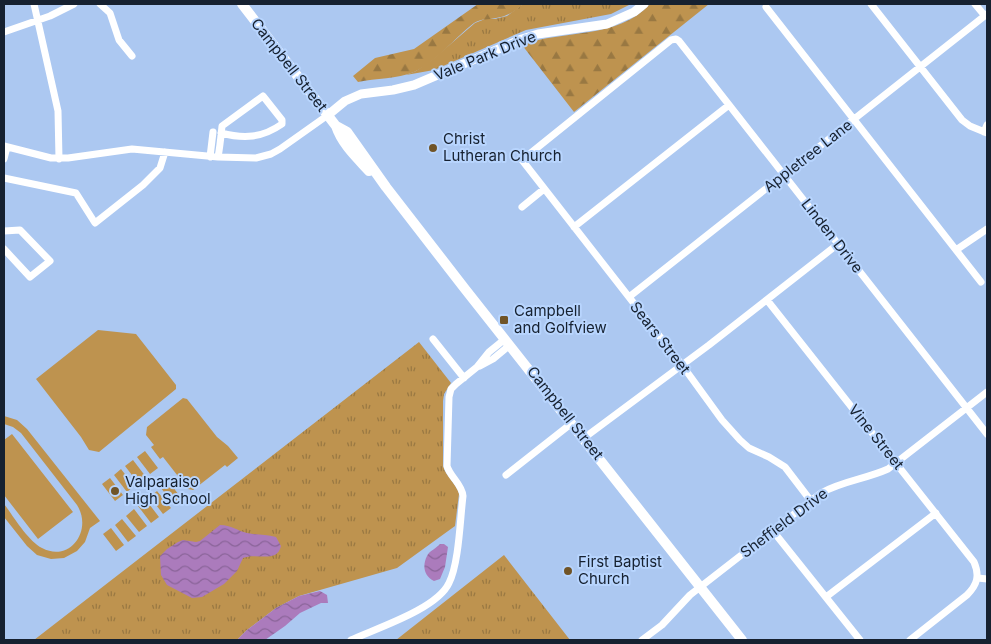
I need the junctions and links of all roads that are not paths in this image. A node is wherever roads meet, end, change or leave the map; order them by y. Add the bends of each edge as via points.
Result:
1 (34, 4) edge
2 (74, 4) edge
3 (100, 4) edge
4 (242, 4) edge
5 (644, 4) edge
6 (871, 4) edge
7 (975, 4) edge
8 (766, 7) dead end
9 (986, 15) edge
10 (38, 21) junction
11 (4, 32) edge
12 (132, 56) dead end
13 (921, 68) junction
14 (729, 105) junction
15 (328, 115) junction
16 (854, 121) junction
17 (987, 125) edge
18 (217, 132) junction
19 (986, 133) edge
20 (6, 147) edge
21 (165, 152) junction
22 (210, 157) junction
23 (218, 158) junction
24 (4, 159) edge
25 (59, 159) junction
26 (522, 160) joint
27 (784, 175) junction
28 (4, 178) edge
29 (544, 189) junction
30 (522, 207) dead end
31 (574, 227) junction
32 (987, 229) edge
33 (4, 230) edge
34 (838, 244) junction
35 (4, 249) edge
36 (956, 250) junction
37 (981, 282) dead end
38 (628, 297) junction
39 (767, 300) junction
40 (433, 339) dead end
41 (508, 342) junction
42 (682, 365) junction
43 (464, 378) junction
44 (987, 392) edge
45 (967, 408) junction
46 (572, 423) junction
47 (987, 434) edge
48 (584, 438) junction
49 (897, 462) junction
50 (506, 475) dead end
51 (812, 501) junction
52 (936, 512) junction
53 (773, 530) junction
54 (978, 578) junction
55 (987, 579) edge
56 (701, 587) junction
57 (826, 597) junction
58 (351, 640) edge
59 (642, 640) edge
60 (742, 640) edge
61 (860, 640) edge
62 (910, 640) edge

1 - 10 street
2 - 10 street
3 - 12 street via 110,13 119,40
4 - 15 main road, Campbell Street
5 - 15 street, Vale Park Drive via 607,24 538,34 414,85 361,94 345,101
6 - 13 street
7 - 9 street
8 - 16 street
9 - 13 street, Appletree Lane
10 - 11 street
10 - 25 street via 58,111
13 - 16 street, Appletree Lane
13 - 19 street via 966,123
14 - 26 street, Linden Drive via 680,41 671,40
14 - 27 street, Linden Drive
14 - 31 street
15 - 23 street via 271,154 250,159
15 - 41 main road, Campbell Street via 355,157 386,187
16 - 27 street, Appletree Lane
16 - 36 street
17 - 19 street
18 - 18 street via 263,96 282,120 282,124 259,136 242,137
18 - 22 street
18 - 23 street
20 - 24 street
20 - 25 street
21 - 22 street
21 - 25 street via 124,149
21 - 28 street via 160,168 94,223 76,193
22 - 23 street
26 - 29 street, Sears Street
27 - 34 street, Linden Drive
27 - 38 street, Appletree Lane
29 - 30 street
29 - 31 street, Sears Street
31 - 38 street, Sears Street
32 - 36 street
33 - 35 street via 20,230 50,261 30,276
34 - 39 street
34 - 45 street, Linden Drive
36 - 37 street
38 - 42 street, Sears Street
39 - 42 street
39 - 49 street, Vine Street
40 - 43 street
41 - 43 street via 489,352
41 - 46 main road, Campbell Street
42 - 48 street
42 - 51 street, Sears Street via 740,440 785,468
43 - 58 street via 451,389 449,396 447,466 463,496 455,564 449,583 438,599 426,607
44 - 45 street, Sheffield Drive
45 - 47 street, Linden Drive
45 - 49 street, Sheffield Drive
46 - 48 main road, Campbell Street
46 - 50 street
48 - 56 main road, Campbell Street
49 - 51 street, Sheffield Drive via 878,473 832,487
49 - 52 street, Vine Street
51 - 53 street, Sheffield Drive
52 - 54 street, Vine Street via 974,562
52 - 57 street
53 - 56 street, Sheffield Drive
53 - 57 street
54 - 55 street
54 - 62 street via 967,596
56 - 59 street, Sheffield Drive
56 - 60 main road, Campbell Street
57 - 61 street

